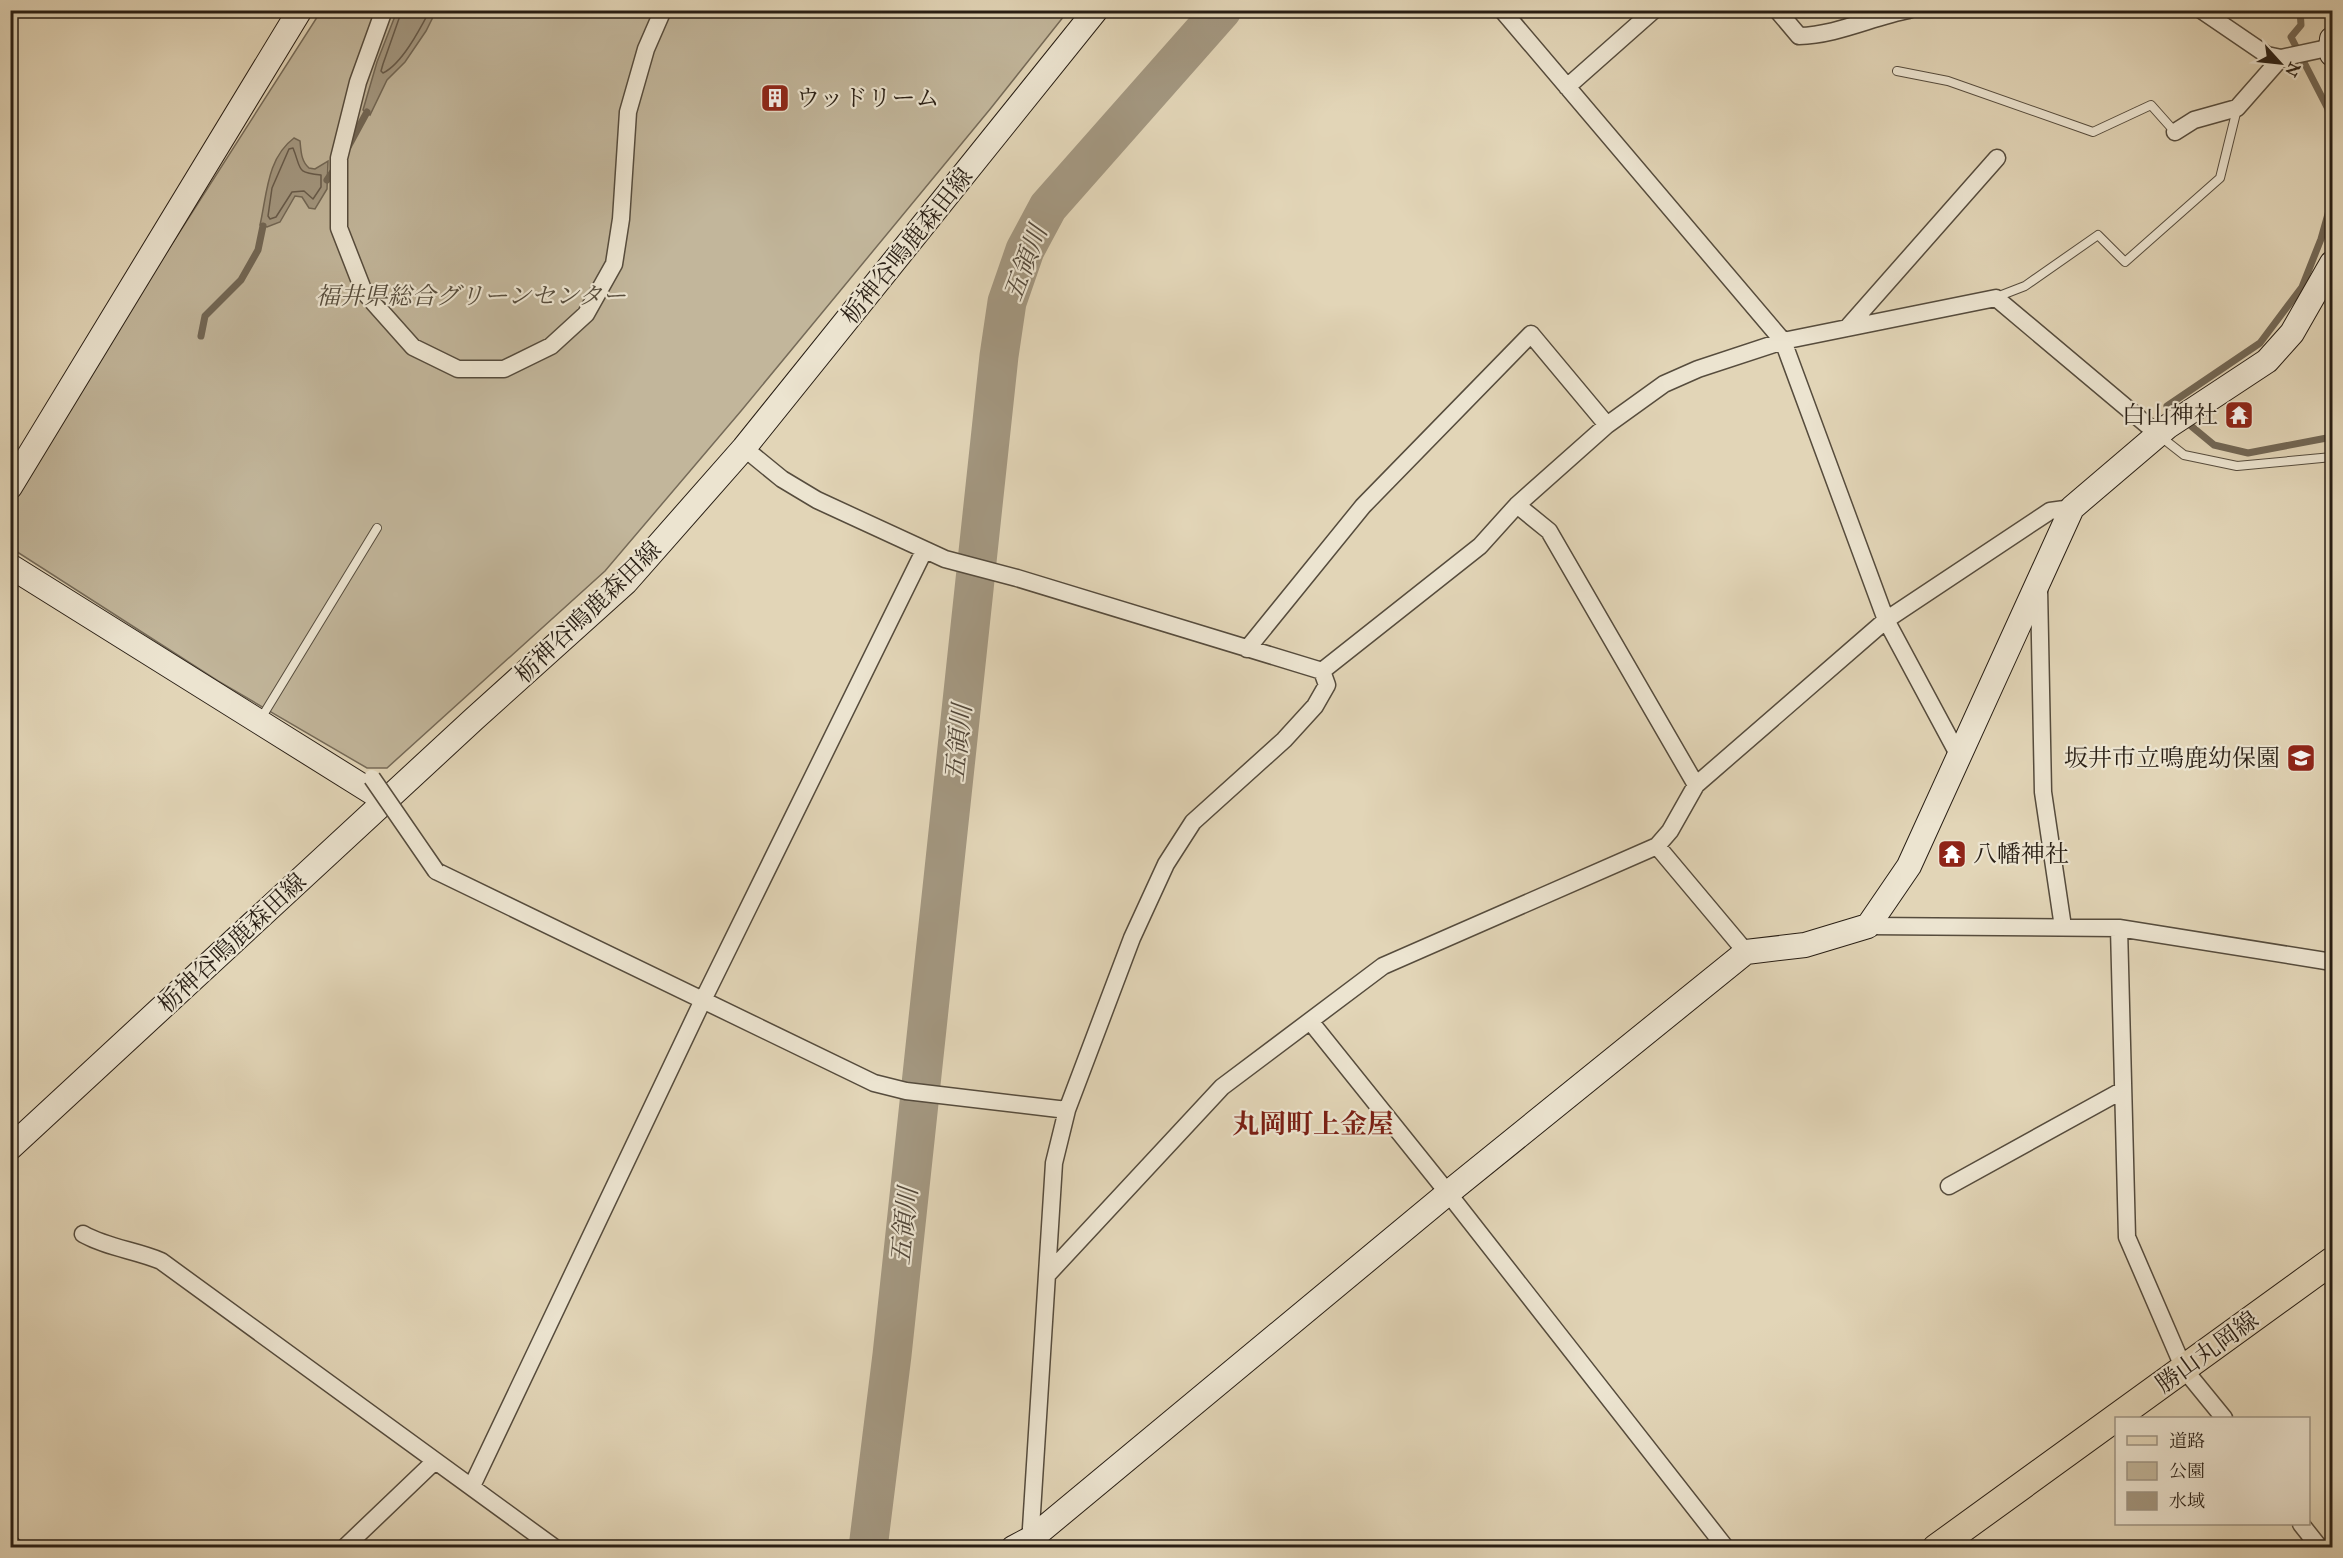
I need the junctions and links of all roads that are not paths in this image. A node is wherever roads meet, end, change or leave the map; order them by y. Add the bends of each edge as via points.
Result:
1 (300, 10) edge
2 (384, 10) edge
3 (663, 10) edge
4 (1096, 10) edge
5 (1502, 10) edge
6 (1654, 10) edge
7 (1777, 10) edge
8 (1909, 10) edge
9 (2201, 10) edge
10 (2332, 47) edge
11 (2281, 58) junction
12 (1897, 71) dead end
13 (1567, 87) junction
14 (2237, 108) junction
15 (2175, 132) joint
16 (1997, 158) dead end
17 (2332, 263) edge
18 (1992, 299) junction
19 (1847, 328) junction
20 (1783, 341) junction
21 (1607, 425) junction
22 (2159, 435) junction
23 (744, 448) junction
24 (2332, 457) edge
25 (10, 487) edge
26 (1517, 505) junction
27 (2072, 508) junction
28 (377, 528) dead end
29 (924, 550) junction
30 (10, 566) edge
31 (2039, 581) junction
32 (1886, 620) junction
33 (1247, 649) junction
34 (1322, 672) junction
35 (259, 722) junction
36 (1959, 756) junction
37 (1696, 785) junction
38 (386, 801) junction
39 (1657, 846) junction
40 (1868, 926) junction
41 (2063, 927) junction
42 (2119, 928) junction
43 (1746, 952) junction
44 (2332, 962) edge
45 (703, 1000) junction
46 (1310, 1021) junction
47 (2123, 1090) junction
48 (1067, 1110) junction
49 (10, 1148) edge
50 (1949, 1186) dead end
51 (1448, 1193) junction
52 (83, 1234) dead end
53 (2332, 1261) edge
54 (1049, 1273) junction
55 (2184, 1369) junction
56 (2117, 1417) edge
57 (2222, 1417) edge
58 (2115, 1419) edge
59 (435, 1461) junction
60 (472, 1486) junction
61 (2302, 1525) edge
62 (10, 1543) edge
63 (1025, 1544) edge
64 (15, 1548) edge
65 (344, 1548) edge
66 (555, 1548) edge
67 (1726, 1548) edge
68 (1936, 1548) edge
69 (2320, 1548) edge

1 - 25 street
2 - 3 street via 358,82 339,158 339,228 364,292 413,347 458,369 504,369 551,346 586,314 614,264 628,112 646,49
4 - 23 street, 栃神谷鳴鹿森田線
5 - 13 street
6 - 13 street
7 - 8 street via 1799,36 1822,35
9 - 11 street via 2267,55
10 - 11 street
11 - 14 street
12 - 15 lane via 1948,81 2093,132 2151,105
13 - 20 street
14 - 15 street via 2194,120
14 - 18 lane via 2220,178 2125,262 2098,235 2025,286
16 - 19 street
17 - 22 street via 2292,333 2267,361
18 - 19 street
18 - 22 street via 1996,298
19 - 20 street
20 - 21 street via 1664,384
20 - 32 street
21 - 26 street
21 - 33 street via 1531,334 1363,506
22 - 24 lane via 2184,455 2237,466
22 - 27 street
23 - 29 street via 782,479 817,500
23 - 38 street, 栃神谷鳴鹿森田線 via 626,582
26 - 34 street via 1480,546
26 - 37 street via 1549,531
27 - 31 street
27 - 32 street via 2050,511
28 - 35 lane
29 - 33 street via 958,564 1017,578
29 - 45 street
30 - 35 street
31 - 36 street
31 - 41 street via 2043,792
32 - 36 street
32 - 37 street
33 - 34 street
34 - 48 street via 1327,685 1315,706 1284,740 1193,822 1166,864 1132,938
35 - 38 street
36 - 40 street via 1910,866
37 - 39 street
38 - 45 street, bridge via 372,778 436,871
38 - 49 street, 栃神谷鳴鹿森田線
39 - 43 street
39 - 46 street via 1383,966
40 - 41 street
40 - 43 street via 1805,945
41 - 42 street
42 - 44 street
42 - 47 street
43 - 51 street
45 - 48 street via 874,1083 906,1091
45 - 60 street
46 - 51 street
46 - 54 street via 1222,1087
47 - 50 street
47 - 55 street via 2127,1237
48 - 54 street via 1054,1163
51 - 63 street
51 - 67 street
52 - 59 street via 100,1244 161,1261
53 - 55 main road, 勝山丸岡線
54 - 63 street
55 - 56 main road, 勝山丸岡線
55 - 57 street
58 - 68 main road, 勝山丸岡線
59 - 60 street
59 - 65 street
60 - 66 street
61 - 69 street
62 - 64 street

